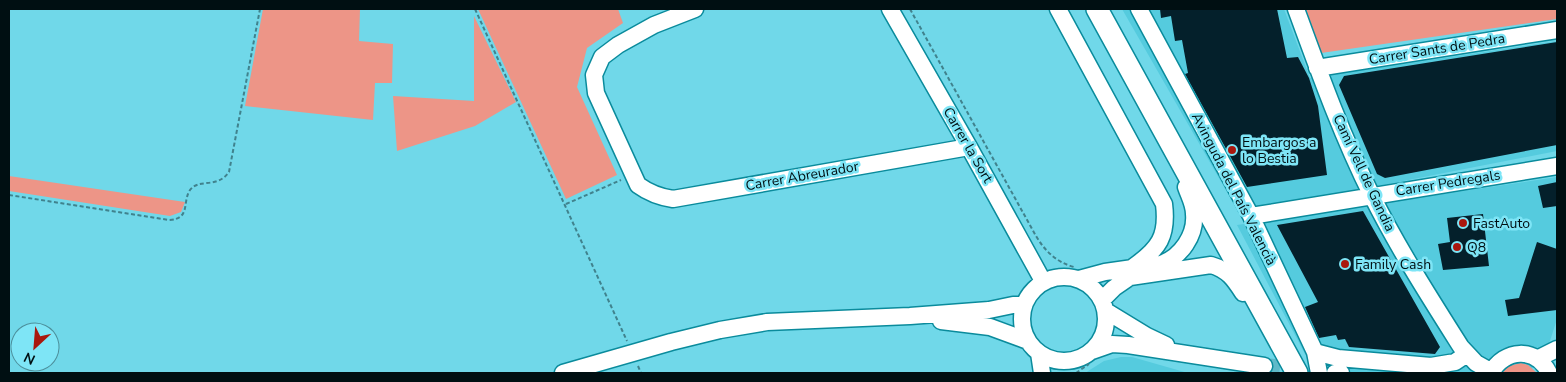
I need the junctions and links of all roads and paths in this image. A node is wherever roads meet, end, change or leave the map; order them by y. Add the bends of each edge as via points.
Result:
1 (260, 9) edge
2 (475, 9) edge
3 (695, 9) edge
4 (890, 9) edge
5 (910, 9) edge
6 (1058, 9) edge
7 (1097, 9) edge
8 (1139, 9) edge
9 (1296, 9) edge
10 (1557, 30) edge
11 (1116, 44) junction
12 (1317, 68) junction
13 (969, 147) junction
14 (1557, 166) edge
15 (636, 179) junction
16 (9, 195) edge
17 (1372, 196) junction
18 (566, 204) junction
19 (1250, 216) junction
20 (1131, 269) junction
21 (1078, 273) junction
22 (1043, 281) junction
23 (1024, 305) junction
24 (1104, 305) junction
25 (910, 316) junction
26 (1028, 341) junction
27 (628, 343) dead end
28 (1278, 347) junction
29 (1557, 350) edge
30 (1315, 352) junction
31 (1039, 353) junction
32 (1467, 354) junction
33 (1093, 355) junction
34 (1189, 355) junction
35 (1505, 357) junction
36 (1538, 359) junction
37 (636, 361) dead end
38 (1557, 364) edge
39 (1264, 366) tunnel mouth
40 (1069, 369) edge
41 (563, 373) edge
42 (641, 373) edge
43 (1042, 373) edge
44 (1287, 373) edge
45 (1297, 373) edge
46 (1319, 373) edge
47 (1336, 373) edge
48 (1341, 373) edge
49 (1491, 373) edge
50 (1549, 373) edge

1 - 16 path via 229,172 218,182 193,188 180,216 169,220
2 - 18 path
3 - 15 street via 654,25 618,45 598,62 594,75 596,93
4 - 13 street, Carrer la Sort
5 - 21 path via 1040,242 1054,258
6 - 20 street via 1164,204 1166,220 1160,242
7 - 11 main road
8 - 19 street, Avinguda del País Valencià
9 - 12 street, Camí Vell de Gandia
10 - 12 street, Carrer Sants de Pedra
11 - 20 street via 1121,65 1180,172 1195,216 1190,236 1178,254 1161,264
11 - 28 main road
12 - 17 street, Camí Vell de Gandia
13 - 15 street, Carrer Abreurador via 673,198 647,192
13 - 22 street, Carrer la Sort
14 - 17 street, Carrer Pedregals
15 - 18 path
17 - 19 street, Carrer Pedregals
17 - 32 street, Camí Vell de Gandia via 1428,296
18 - 27 path
19 - 30 street, Avinguda del País Valencià
20 - 21 street
21 - 22 street
21 - 24 street
22 - 23 street
23 - 25 street
23 - 26 street via 1022,323
24 - 28 street via 1114,288 1130,277 1211,265 1232,275
24 - 33 street via 1104,333
24 - 34 street via 1147,336
25 - 26 street via 990,327
25 - 41 street via 767,322 671,342
26 - 31 street
28 - 44 street
28 - 45 main road
29 - 36 street
30 - 32 street via 1338,358 1431,366 1455,362
30 - 46 street, Avinguda del País Valencià
31 - 40 street
31 - 43 street
32 - 35 street
32 - 49 street, Camí Vell de Gandia
33 - 34 street via 1112,344
33 - 40 path
33 - 40 street via 1083,357
34 - 39 street
35 - 36 street via 1522,354
35 - 49 street
36 - 50 street
37 - 42 path
38 - 50 street
47 - 48 street

